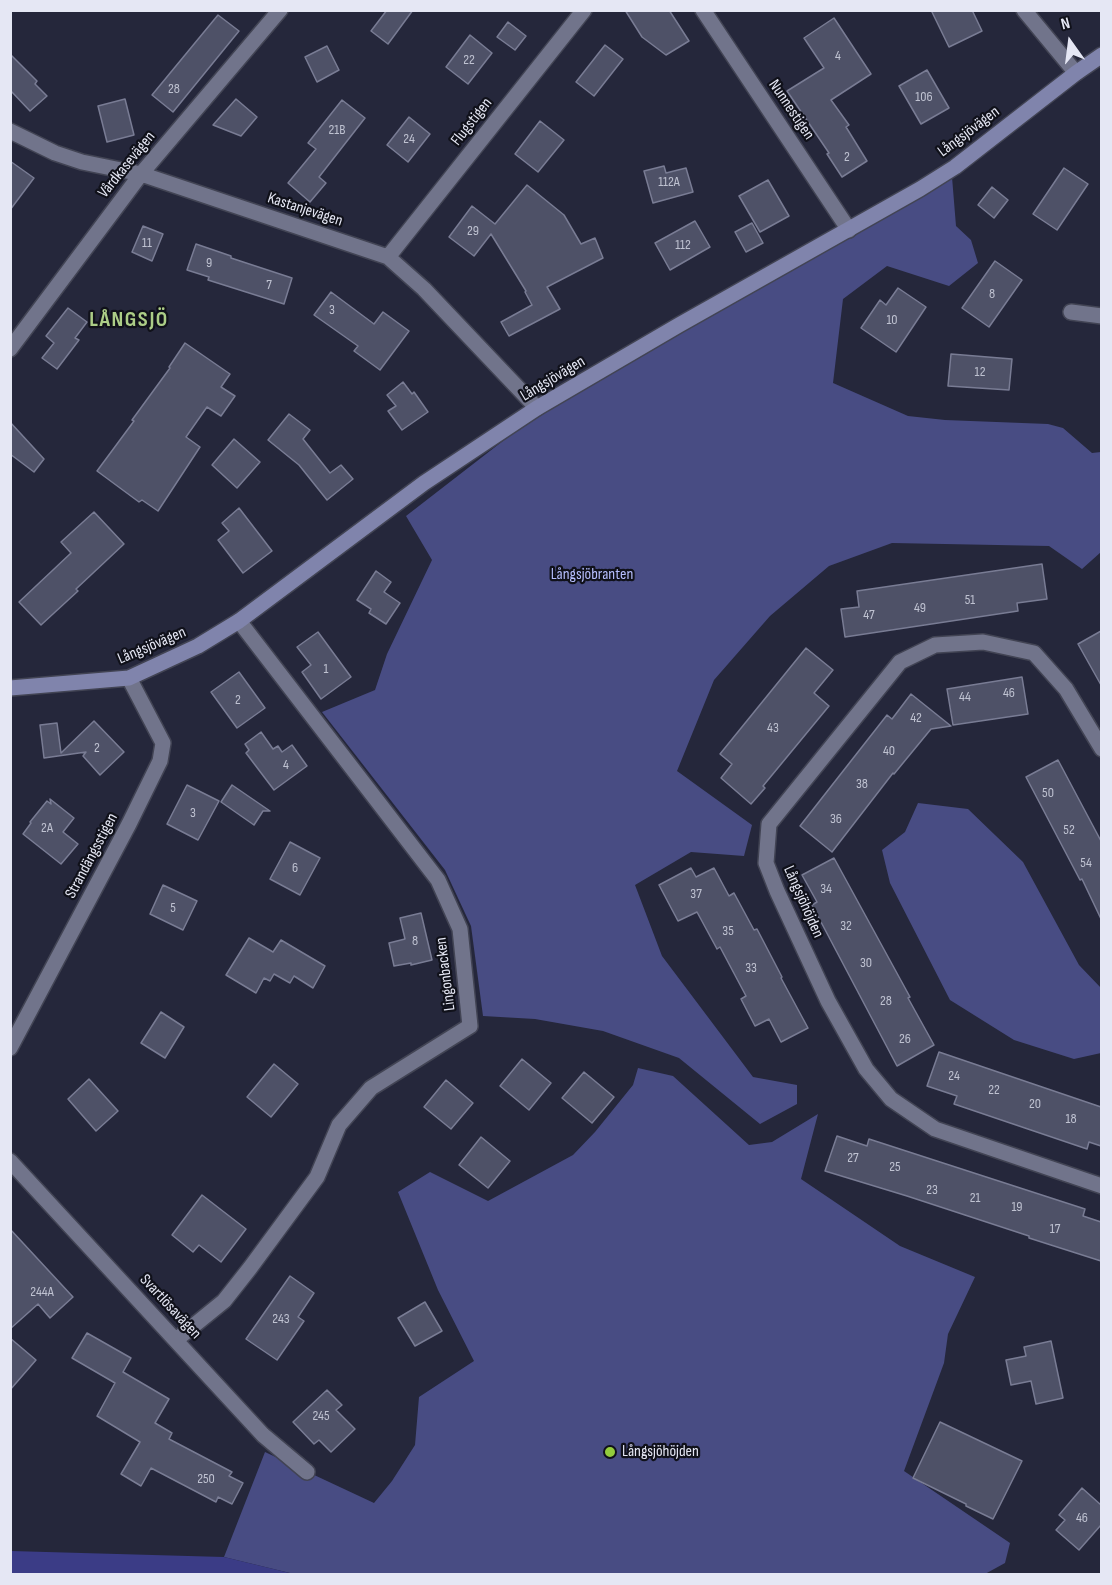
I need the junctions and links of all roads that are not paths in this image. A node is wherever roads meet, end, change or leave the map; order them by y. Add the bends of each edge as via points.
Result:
1 (280, 10) edge
2 (584, 10) edge
3 (703, 10) edge
4 (1024, 10) edge
5 (1101, 55) edge
6 (1076, 73) junction
7 (10, 130) edge
8 (141, 174) junction
9 (849, 230) junction
10 (388, 257) junction
11 (1071, 312) dead end
12 (1101, 316) edge
13 (10, 349) edge
14 (537, 408) junction
15 (239, 621) junction
16 (129, 678) junction
17 (10, 688) edge
18 (1101, 749) edge
19 (10, 1048) edge
20 (10, 1161) edge
21 (1101, 1186) edge
22 (176, 1340) junction
23 (308, 1472) dead end

1 - 8 street, Vårdkasevägen
2 - 10 street, Flugstigen
3 - 9 street, Nunnestigen
4 - 6 street
5 - 6 street, Långsjövägen
6 - 9 street, Långsjövägen via 955,166
7 - 8 street, Kastanjevägen via 73,159
8 - 10 street, Kastanjevägen
8 - 13 street, Vårdkasevägen
9 - 14 street, Långsjövägen
10 - 14 street, Kastanjevägen via 424,289
11 - 12 street
14 - 15 street, Långsjövägen via 424,483
15 - 16 street, Långsjövägen via 186,652
15 - 22 street, Lingonbacken via 438,880 460,929 470,1026 371,1088 339,1125 317,1177 250,1268 224,1300
16 - 17 street, Långsjövägen
16 - 19 street, Strandängsstigen via 163,743 160,761
18 - 21 street, Långsjöhöjden via 1066,688 1034,653 983,642 935,645 900,662 769,824 766,863 828,1001 866,1069 891,1099 935,1129
20 - 22 street, Svartlösavägen
22 - 23 street, Svartlösavägen via 263,1435

